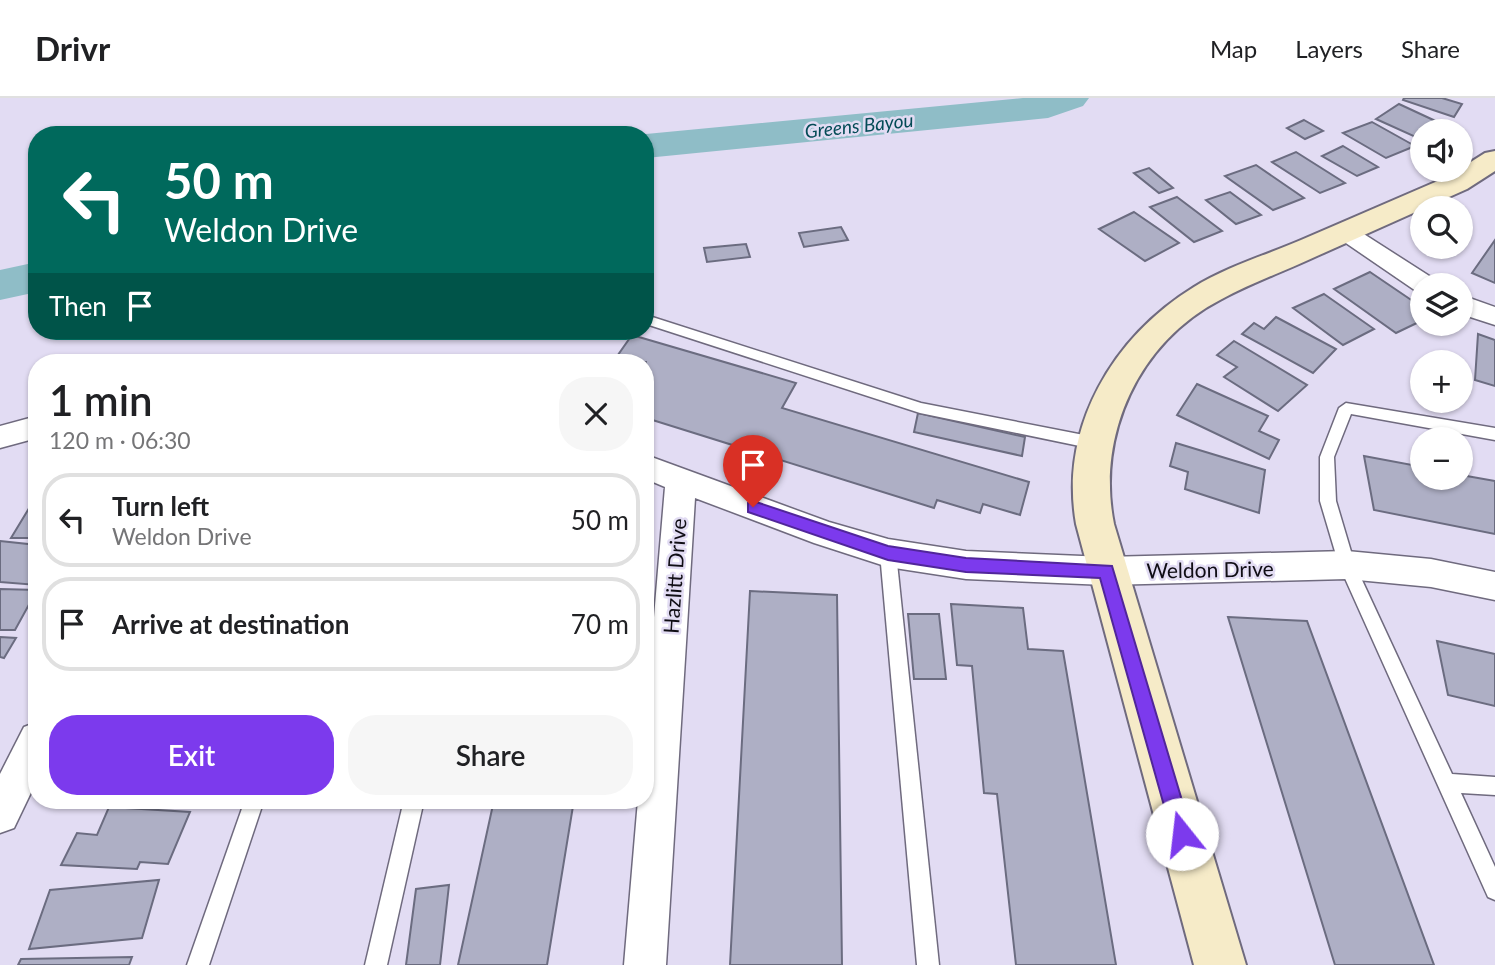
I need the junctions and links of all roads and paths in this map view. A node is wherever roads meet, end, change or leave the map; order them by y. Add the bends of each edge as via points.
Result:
1 (1495, 159) edge
2 (1348, 234) junction
3 (1410, 276) edge
4 (1473, 308) edge
5 (1495, 316) edge
6 (654, 322) edge
7 (28, 429) edge
8 (1495, 434) edge
9 (0, 437) edge
10 (1094, 443) junction
11 (654, 470) edge
12 (681, 480) junction
13 (888, 553) junction
14 (1347, 565) junction
15 (1106, 571) junction
16 (1495, 586) edge
17 (28, 758) edge
18 (1445, 783) junction
19 (1495, 786) edge
20 (251, 809) edge
21 (412, 809) edge
22 (0, 814) edge
23 (1495, 890) edge
24 (198, 965) edge
25 (376, 965) edge
26 (645, 965) edge
27 (928, 965) edge
28 (1220, 965) edge

1 - 2 street via 1457,183
2 - 3 street
2 - 10 street via 1207,293 1170,318 1140,347 1107,396
4 - 5 street
6 - 10 lane via 920,408
7 - 9 street
8 - 14 lane via 1346,408 1326,457 1328,501
10 - 15 street via 1091,506
11 - 12 street, Weldon Drive
12 - 13 street, Weldon Drive
12 - 26 street, Hazlitt Drive
13 - 15 street, Weldon Drive via 966,565
13 - 27 lane
14 - 15 street, Weldon Drive
14 - 16 street, Weldon Drive via 1431,573
14 - 18 lane
15 - 28 street
17 - 22 street
18 - 19 lane
18 - 23 lane
20 - 24 lane
21 - 25 lane

